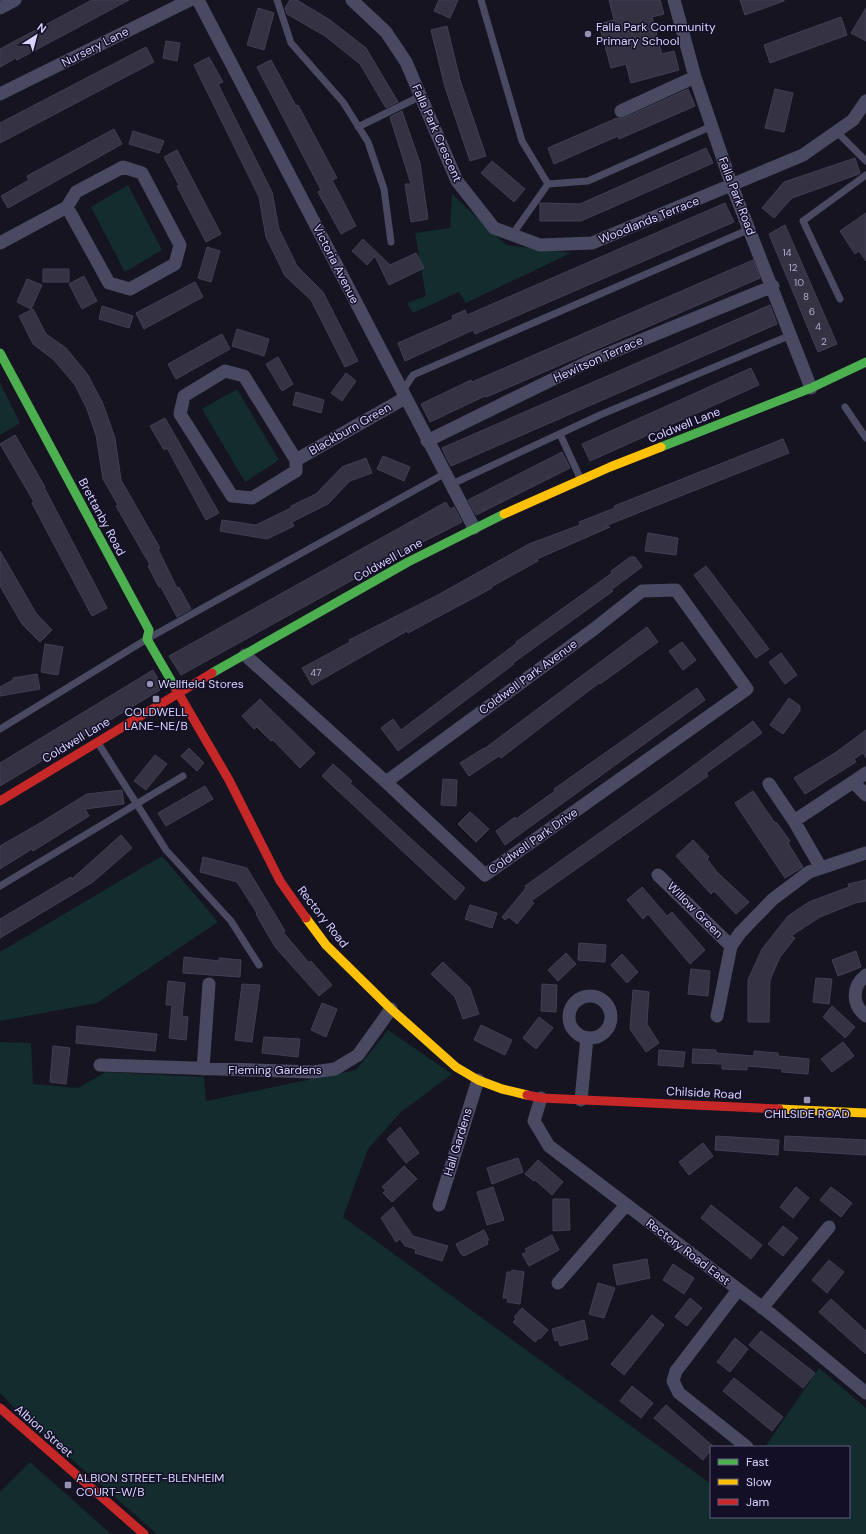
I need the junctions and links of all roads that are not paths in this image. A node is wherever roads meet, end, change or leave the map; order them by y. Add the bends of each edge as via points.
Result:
1 (15, 0) edge
2 (190, 0) edge
3 (198, 0) edge
4 (277, 0) edge
5 (352, 0) edge
6 (481, 0) edge
7 (674, 0) edge
8 (0, 8) edge
9 (696, 77) junction
10 (0, 94) edge
11 (421, 96) junction
12 (866, 100) edge
13 (621, 111) dead end
14 (712, 126) junction
15 (358, 127) junction
16 (836, 131) junction
17 (866, 161) edge
18 (866, 176) edge
19 (548, 184) junction
20 (732, 186) junction
21 (66, 207) junction
22 (750, 229) junction
23 (512, 235) junction
24 (391, 242) dead end
25 (0, 243) edge
26 (540, 245) joint
27 (773, 286) junction
28 (840, 299) dead end
29 (791, 335) junction
30 (0, 353) edge
31 (866, 362) edge
32 (811, 388) junction
33 (403, 395) junction
34 (845, 407) dead end
35 (560, 434) junction
36 (866, 438) edge
37 (427, 440) junction
38 (296, 460) junction
39 (447, 480) junction
40 (581, 480) junction
41 (474, 528) junction
42 (676, 590) joint
43 (147, 639) junction
44 (245, 655) junction
45 (178, 693) junction
46 (0, 729) edge
47 (97, 742) junction
48 (866, 773) edge
49 (183, 776) dead end
50 (386, 782) junction
51 (853, 782) junction
52 (769, 784) dead end
53 (866, 795) edge
54 (0, 801) edge
55 (137, 804) junction
56 (794, 821) junction
57 (866, 853) edge
58 (821, 868) junction
59 (658, 875) dead end
60 (0, 886) edge
61 (731, 946) junction
62 (259, 965) dead end
63 (866, 975) edge
64 (209, 984) dead end
65 (391, 1009) junction
66 (717, 1016) dead end
67 (866, 1016) edge
68 (587, 1038) dead end
69 (100, 1065) dead end
70 (203, 1069) junction
71 (478, 1080) junction
72 (541, 1098) junction
73 (581, 1100) junction
74 (866, 1113) edge
75 (439, 1204) dead end
76 (626, 1206) junction
77 (829, 1227) dead end
78 (558, 1283) dead end
79 (738, 1290) junction
80 (762, 1308) junction
81 (866, 1393) edge
82 (0, 1408) edge
83 (745, 1446) edge
84 (144, 1534) edge

1 - 8 street
2 - 10 street, Nursery Lane
3 - 33 street, Victoria Avenue
4 - 15 lane via 291,43 343,102
5 - 11 street, Falla Park Crescent via 386,32 406,62
6 - 19 lane via 522,141
7 - 9 street, Falla Park Road
9 - 13 street
9 - 14 street, Falla Park Road
11 - 15 lane
11 - 23 street, Falla Park Crescent via 457,181 494,228
12 - 16 street, Woodlands Terrace via 853,120
14 - 19 lane via 588,181
14 - 20 street, Falla Park Road
15 - 24 lane via 368,142 384,188
16 - 17 lane
16 - 20 street, Woodlands Terrace via 804,155
18 - 28 lane via 803,221
19 - 23 lane
20 - 22 street, Falla Park Road
20 - 26 street, Woodlands Terrace via 592,243
21 - 21 street via 109,283 130,289 175,264 180,244 142,173 123,167 76,192
21 - 25 street
22 - 27 street, Falla Park Road
22 - 33 lane via 414,375
23 - 26 street, Falla Park Crescent
27 - 29 street, Falla Park Road
27 - 37 street, Hewitson Terrace via 588,362
29 - 32 street, Falla Park Road
29 - 35 lane
30 - 43 street, Brettanby Road via 149,630
31 - 32 street, Coldwell Lane
32 - 40 street, Coldwell Lane
33 - 37 street, Victoria Avenue
33 - 38 street, Blackburn Green
34 - 36 lane
35 - 39 lane
35 - 40 lane
37 - 39 street, Victoria Avenue
38 - 38 street, Blackburn Green via 244,376 225,371 184,396 180,414 232,496 252,498 296,471
39 - 41 street, Victoria Avenue
39 - 43 lane
40 - 41 street, Coldwell Lane
41 - 44 street, Coldwell Lane via 408,562
42 - 50 street, Coldwell Park Avenue via 642,591
42 - 50 street, Coldwell Park Drive via 748,689 486,875
43 - 45 street, Brettanby Road
43 - 46 lane
44 - 45 street, Coldwell Lane
44 - 50 street, Coldwell Park Drive
45 - 47 street, Coldwell Lane
45 - 65 street, Rectory Road via 229,780 280,881 326,945
47 - 54 street, Coldwell Lane
47 - 55 lane
48 - 51 street
49 - 55 lane
51 - 53 street
51 - 56 street
52 - 56 street
55 - 60 lane
55 - 62 lane via 166,850 231,921
56 - 58 street
57 - 58 street, Willow Green
58 - 61 street, Willow Green via 809,872 773,899
59 - 61 street, Willow Green
61 - 66 street, Willow Green
63 - 67 street via 858,983 855,1000 860,1011
64 - 70 street
65 - 70 street, Fleming Gardens via 358,1055 335,1069 313,1072
65 - 71 street, Rectory Road via 456,1067
68 - 73 street
69 - 70 street, Fleming Gardens
71 - 72 street, Rectory Road via 502,1089
71 - 75 street, Hall Gardens
72 - 73 street, Chilside Road
72 - 76 street, Rectory Road East via 534,1121 549,1146
73 - 74 street, Chilside Road
76 - 78 street
76 - 79 street, Rectory Road East
77 - 80 street
79 - 80 street, Rectory Road East
79 - 83 street via 676,1371 674,1381 679,1393
80 - 81 street, Rectory Road East
82 - 84 street, Albion Street via 58,1460 106,1498

